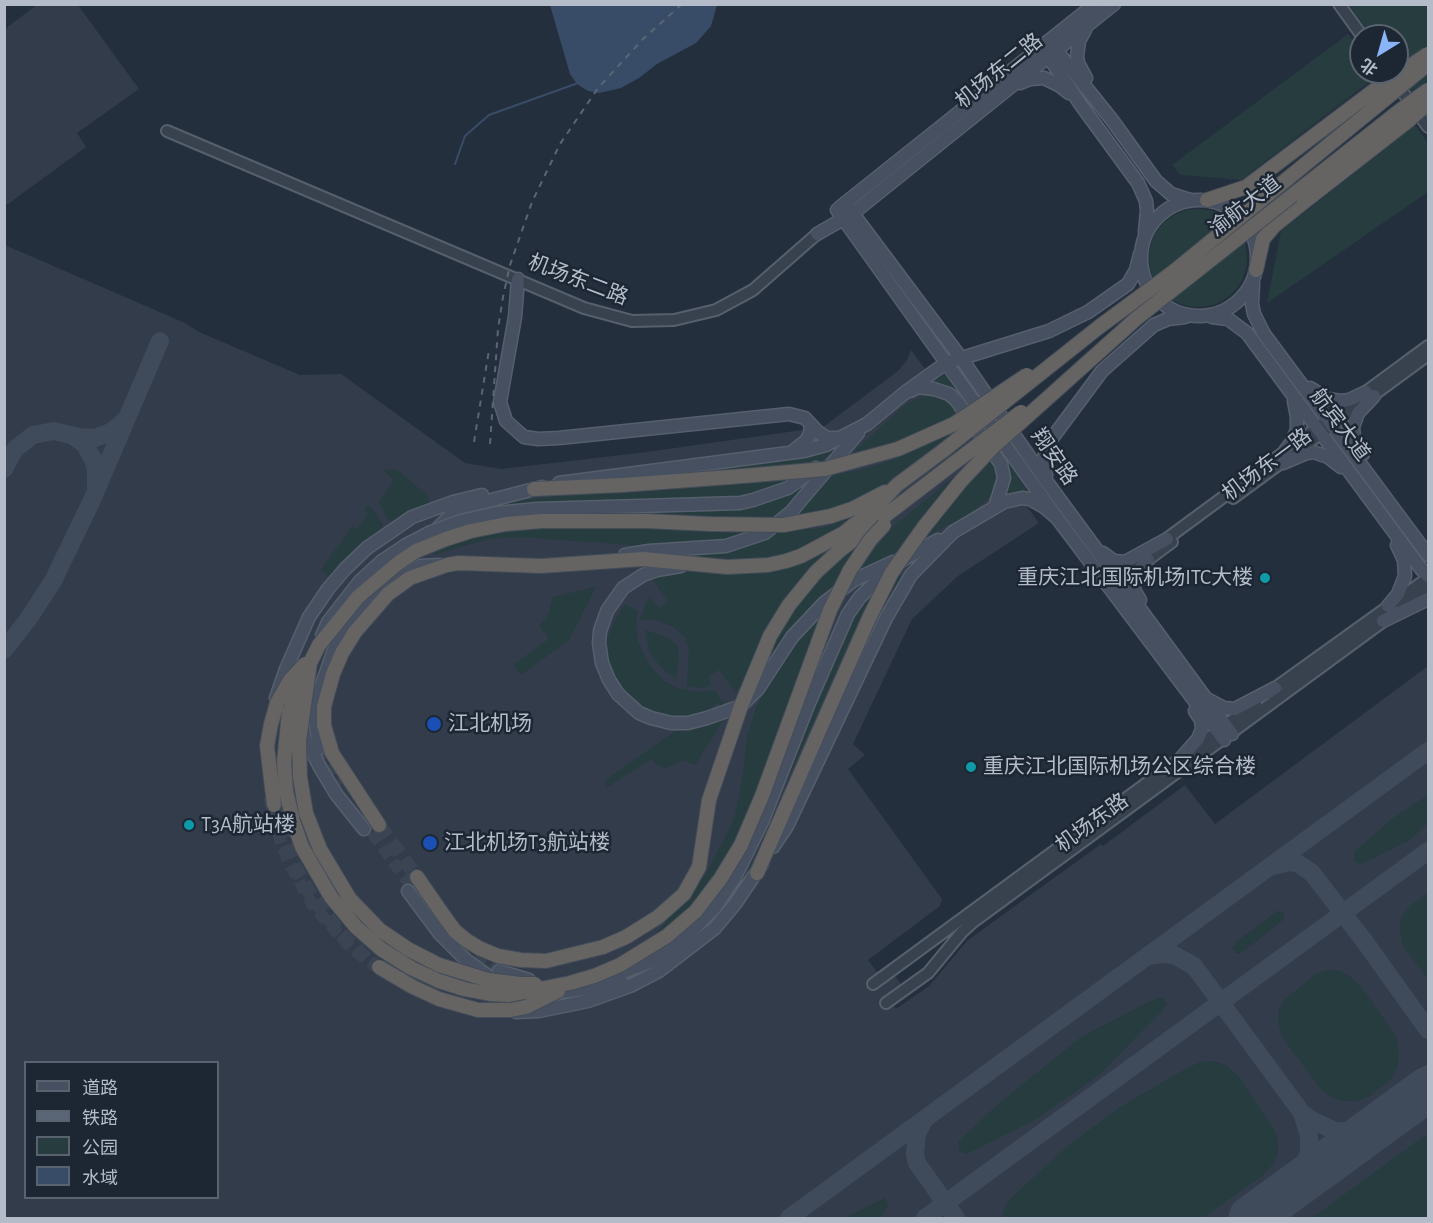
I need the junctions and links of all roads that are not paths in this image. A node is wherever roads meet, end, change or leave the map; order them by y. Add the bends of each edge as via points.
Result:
1 (1095, 4) edge
2 (1114, 4) edge
3 (1339, 4) edge
4 (1091, 22) junction
5 (1353, 24) edge
6 (1049, 49) junction
7 (1428, 54) edge
8 (1428, 64) edge
9 (1397, 84) edge
10 (1428, 90) edge
11 (996, 98) junction
12 (1428, 103) edge
13 (1081, 105) junction
14 (1112, 120) junction
15 (1428, 127) edge
16 (167, 132) dead end
17 (1191, 200) junction
18 (1207, 200) junction
19 (845, 212) junction
20 (817, 234) joint
21 (1144, 238) junction
22 (1140, 254) junction
23 (1255, 274) junction
24 (518, 279) junction
25 (1204, 316) junction
26 (936, 326) junction
27 (1099, 327) junction
28 (1428, 346) edge
29 (993, 348) junction
30 (1428, 355) edge
31 (961, 358) junction
32 (1089, 359) junction
33 (946, 363) junction
34 (1300, 382) junction
35 (905, 392) junction
36 (1292, 394) junction
37 (1370, 394) junction
38 (1331, 423) junction
39 (811, 425) junction
40 (1320, 431) junction
41 (845, 442) junction
42 (792, 452) junction
43 (1284, 457) junction
44 (1358, 483) junction
45 (897, 485) junction
46 (1049, 485) junction
47 (1377, 485) junction
48 (534, 489) junction
49 (906, 501) junction
50 (995, 507) junction
51 (1057, 518) junction
52 (1385, 519) junction
53 (1404, 522) junction
54 (953, 532) junction
55 (1412, 532) junction
56 (1167, 539) junction
57 (1428, 543) edge
58 (1094, 546) junction
59 (646, 555) junction
60 (1428, 555) edge
61 (904, 558) junction
62 (1148, 560) junction
63 (447, 565) junction
64 (695, 565) junction
65 (1428, 577) edge
66 (630, 582) junction
67 (1113, 582) junction
68 (1428, 588) edge
69 (1428, 599) edge
70 (1388, 606) junction
71 (353, 619) junction
72 (1383, 621) junction
73 (1156, 630) junction
74 (294, 650) junction
75 (314, 654) junction
76 (1176, 676) junction
77 (1275, 688) junction
78 (1202, 693) junction
79 (741, 706) junction
80 (1224, 732) junction
81 (320, 748) tunnel mouth
82 (1182, 757) junction
83 (266, 772) dead end
84 (274, 805) tunnel mouth
85 (379, 825) tunnel mouth
86 (363, 830) tunnel mouth
87 (417, 877) tunnel mouth
88 (753, 878) junction
89 (408, 891) tunnel mouth
90 (384, 971) joint
91 (499, 971) tunnel mouth
92 (594, 976) junction
93 (574, 982) junction
94 (873, 984) dead end
95 (615, 985) junction
96 (886, 1003) dead end

1 - 6 main road, 机场东二路
2 - 4 main road, 机场东二路
3 - 5 street
4 - 6 main road, 机场东二路
4 - 14 main road via 1079,41 1078,63
6 - 11 main road, 机场东二路
6 - 13 main road
6 - 14 main road
6 - 19 main road, 机场东二路
7 - 18 highway, bridge via 1246,187
8 - 27 highway, 渝航大道, bridge via 1172,273
9 - 15 street
10 - 32 highway, 渝航大道, bridge
11 - 13 main road via 1038,78 1060,86
11 - 19 main road, 机场东二路
12 - 23 highway, bridge via 1274,226 1263,239
13 - 21 main road via 1142,192 1147,211
14 - 17 main road via 1163,188
16 - 24 street, 机场东二路
17 - 18 main road
17 - 21 main road via 1162,212
18 - 23 main road via 1235,212 1249,228 1256,247
19 - 20 main road
19 - 26 main road, 翔安路
19 - 33 main road, 翔安路
20 - 24 street, 机场东二路 via 753,290 716,310 674,320 632,321 584,308
21 - 22 main road
22 - 25 main road via 1143,277 1159,301 1178,313
22 - 29 main road via 1128,284 1106,301 1064,325
23 - 25 main road via 1236,304
23 - 34 main road, 航宾大道 via 1252,304 1259,325
24 - 39 main road via 500,402 506,421 524,437 558,438 778,414 800,415
25 - 36 main road, 航宾大道 via 1228,319 1241,327
25 - 46 main road via 1168,319 1154,325 1102,371 1047,447 1043,467
26 - 29 main road via 968,349
26 - 31 main road, 翔安路
27 - 45 highway, bridge
27 - 48 highway, bridge via 954,424 898,448 825,469
28 - 37 street, 机场东一路
29 - 31 main road
30 - 37 street, 机场东一路
31 - 33 main road
31 - 46 main road, 翔安路
32 - 49 highway, bridge
32 - 88 highway, bridge via 961,481 892,572
33 - 35 main road
33 - 51 main road, 翔安路
34 - 37 main road via 1334,401
34 - 38 main road, 航宾大道
35 - 41 main road
35 - 50 main road via 926,387 956,400 1001,464 1004,478
36 - 40 main road, 航宾大道
36 - 43 main road via 1298,423
37 - 38 street, 机场东一路
37 - 47 main road via 1358,412 1353,433
38 - 40 street, 机场东一路
38 - 47 main road, 航宾大道
39 - 41 main road via 827,438
39 - 42 main road via 806,441
40 - 43 street, 机场东一路
40 - 44 main road, 航宾大道
41 - 42 main road
41 - 59 main road via 791,512 765,533 726,546
41 - 75 main road, bridge via 788,488 753,500 718,505 496,513 431,532 382,561 360,581 328,622
42 - 48 main road
43 - 44 main road via 1321,454
43 - 56 street, 机场东一路
43 - 62 street, 机场东一路
44 - 52 main road, 航宾大道
45 - 64 highway via 844,533 801,556 757,567
45 - 75 highway, bridge via 852,509 784,525 542,521 471,531 416,551 397,564 358,597
46 - 58 main road, 翔安路
47 - 53 main road, 航宾大道
48 - 71 main road via 453,513
48 - 74 main road via 453,502 428,509 398,525 360,555 328,589
49 - 79 highway via 839,551 789,605 770,636
49 - 92 highway, bridge via 870,540 830,610 762,796 741,845 721,878 681,925 646,950
50 - 51 main road via 1013,499 1030,500
50 - 54 main road
51 - 67 main road, 翔安路
52 - 55 main road via 1412,546
52 - 65 main road, 航宾大道
52 - 70 main road via 1406,570 1401,588
53 - 55 main road, 航宾大道
53 - 57 main road
54 - 61 main road
54 - 88 main road via 911,575 898,596 787,826
55 - 60 main road, 航宾大道
56 - 58 main road via 1134,560 1121,563
56 - 67 street, 机场东一路
58 - 67 main road, 翔安路
59 - 63 highway via 578,565
59 - 64 highway
59 - 66 main road
61 - 79 main road via 854,580 824,603 792,637 758,689
61 - 92 main road via 860,597 849,614 772,798 735,877 715,907 683,940 652,961 618,974
62 - 67 street, 机场东一路
62 - 73 main road via 1138,571 1134,586
63 - 71 main road via 420,566 407,573
63 - 85 highway via 410,578 387,594 342,653 328,688 324,707 327,739 338,765
64 - 66 main road via 657,570
65 - 70 street, 机场东路
66 - 79 main road via 610,604 600,631 602,663 618,694 639,712 670,723 688,723
67 - 73 main road, 翔安路
67 - 76 main road, 翔安路
68 - 72 street, 机场东路
69 - 72 main road
70 - 77 street, 机场东路
71 - 81 main road via 335,646 313,710
72 - 80 street, 机场东路
73 - 78 main road, 翔安路
74 - 83 main road via 268,727
74 - 86 main road via 305,738 336,794
75 - 84 highway, bridge via 290,680 270,724 267,746
75 - 93 highway, bridge via 299,741 302,786 306,813 320,849 350,899 380,930 453,971 520,984
76 - 80 main road, 翔安路
76 - 82 main road via 1202,724 1197,739
77 - 78 main road via 1235,709 1217,705
77 - 80 street, 机场东路
78 - 80 main road, 翔安路
79 - 87 highway via 709,800 699,867 684,894 626,937 546,961 498,956 455,931
80 - 82 street, 机场东路
80 - 96 street, 机场东路 via 973,922 928,972
82 - 94 street, 机场东路
88 - 90 main road via 715,928 659,971 588,1001 539,1011 500,1010 440,997 404,984
88 - 95 main road via 689,942
89 - 95 main road via 440,934 466,960 510,988 555,993
90 - 93 highway, bridge via 439,999 485,1011 526,1007
91 - 95 main road via 550,984
92 - 93 highway, bridge

